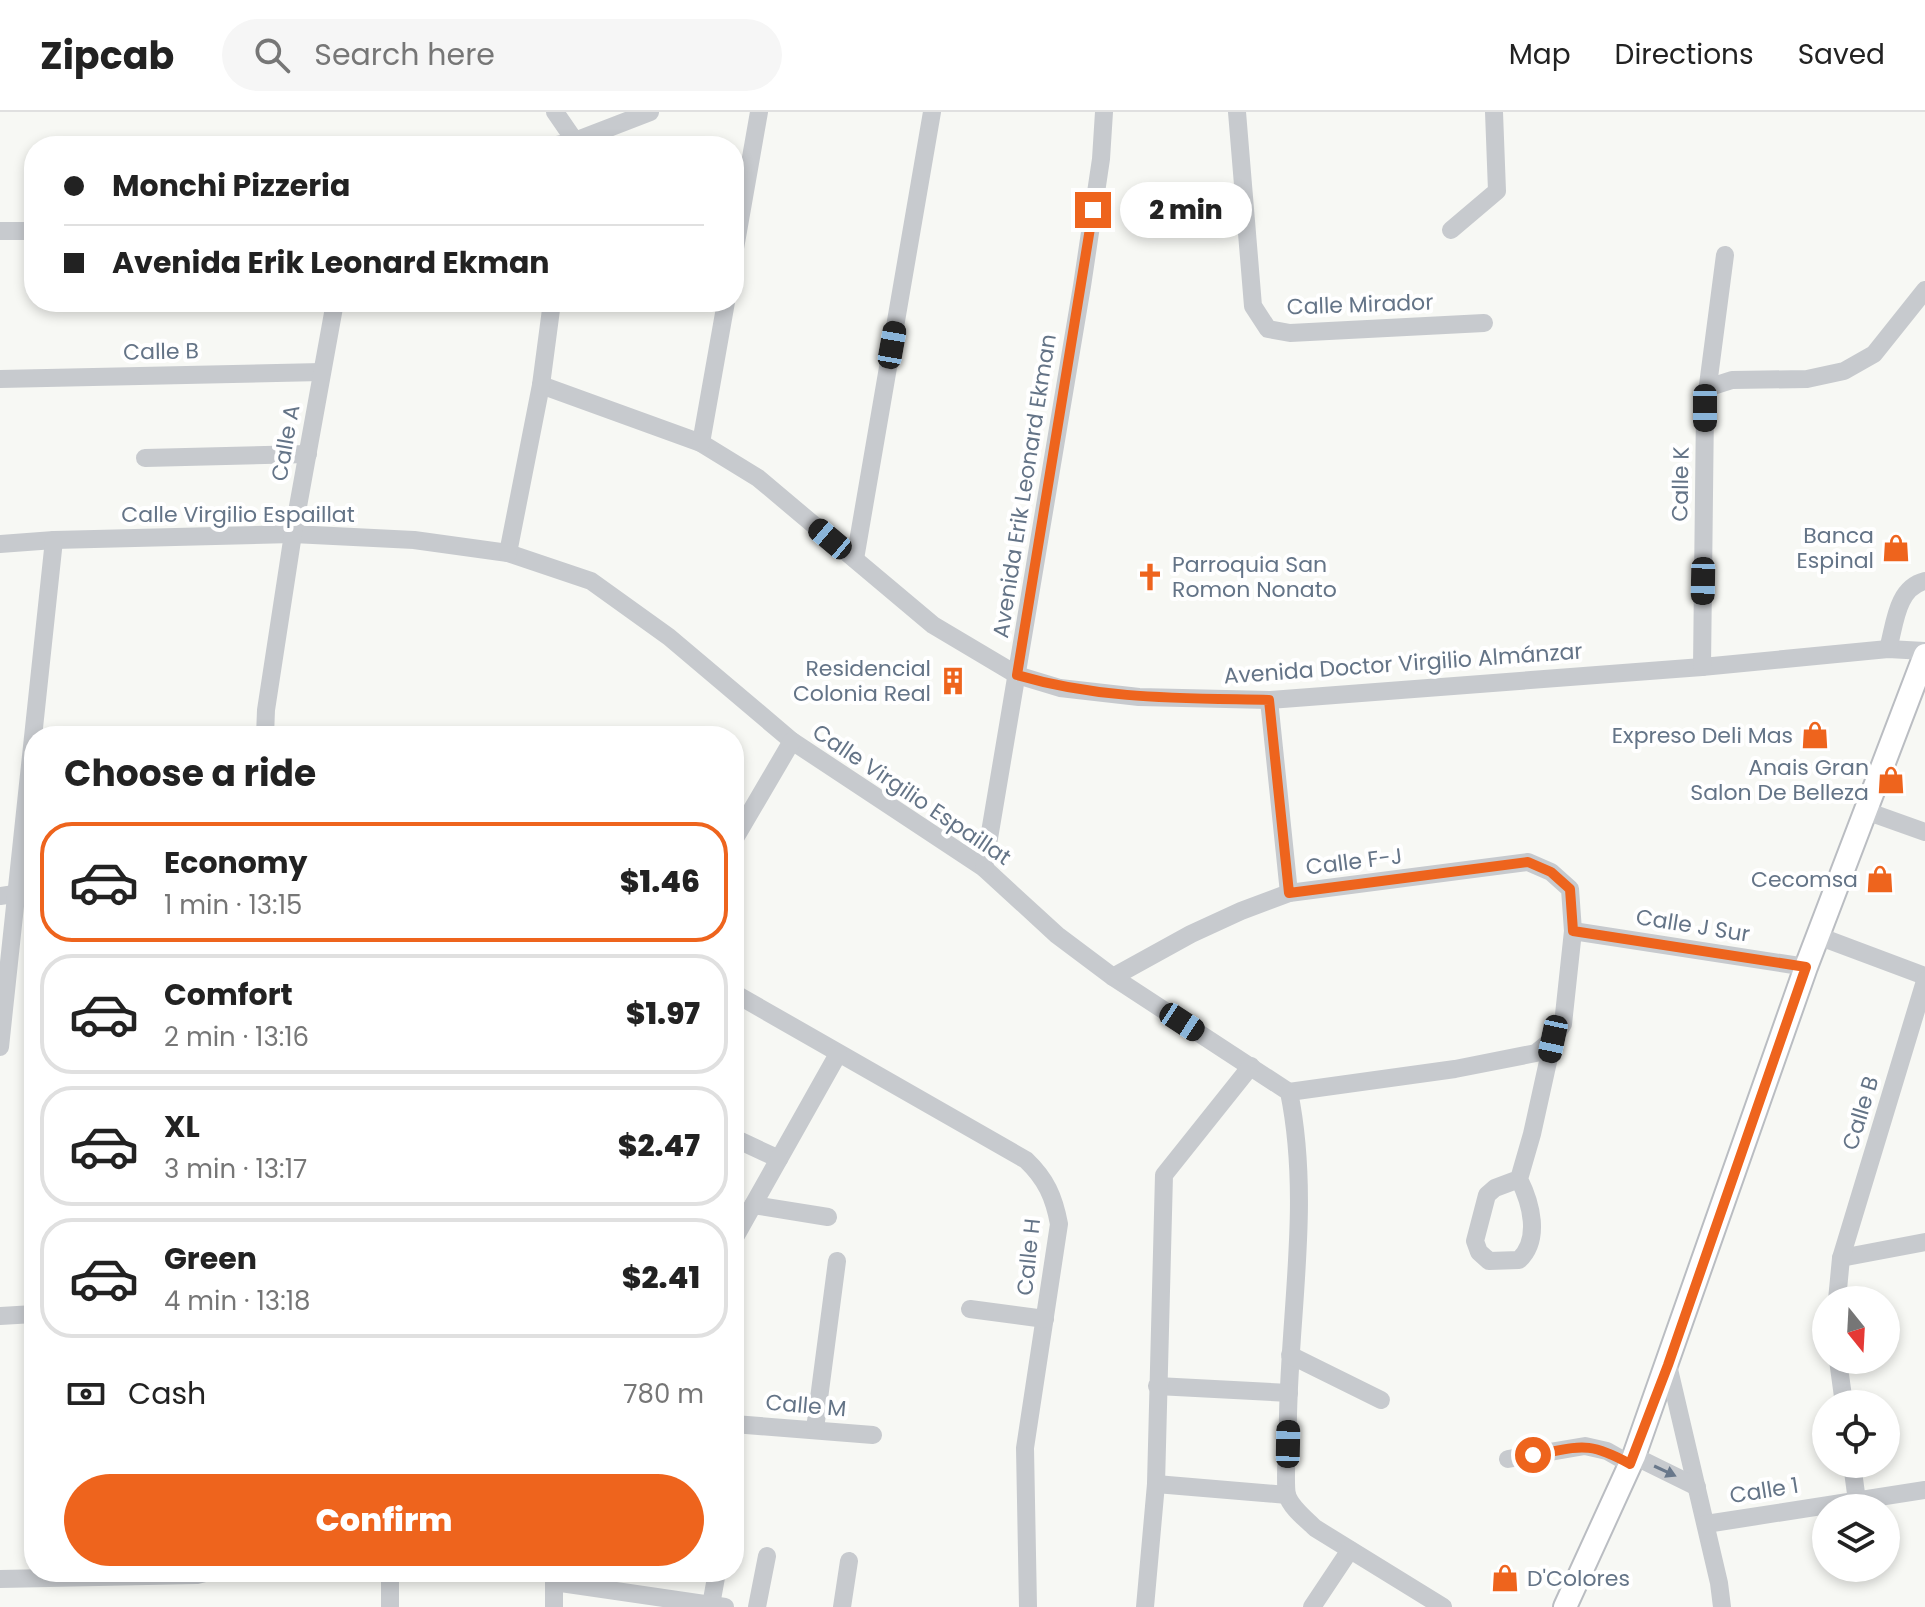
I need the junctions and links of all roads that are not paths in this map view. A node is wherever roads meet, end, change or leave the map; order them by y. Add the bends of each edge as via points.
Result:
1 (555, 112) edge
2 (650, 112) edge
3 (759, 112) edge
4 (932, 112) edge
5 (1104, 112) edge
6 (1237, 112) edge
7 (1494, 112) edge
8 (570, 136) edge
9 (594, 136) edge
10 (744, 197) edge
11 (1451, 230) dead end
12 (0, 231) edge
13 (24, 231) edge
14 (1725, 255) dead end
15 (1925, 290) edge
16 (333, 312) edge
17 (551, 312) edge
18 (724, 312) edge
19 (1484, 323) dead end
20 (322, 372) junction
21 (0, 379) edge
22 (541, 385) junction
23 (1707, 388) junction
24 (701, 443) junction
25 (308, 454) junction
26 (145, 458) dead end
27 (293, 534) junction
28 (54, 540) junction
29 (0, 544) edge
30 (508, 553) junction
31 (855, 559) junction
32 (1925, 581) edge
33 (1888, 649) junction
34 (1925, 653) edge
35 (1702, 667) junction
36 (1017, 675) junction
37 (1269, 700) junction
38 (35, 726) edge
39 (265, 726) edge
40 (792, 741) junction
41 (1866, 811) junction
42 (744, 823) edge
43 (24, 826) edge
44 (1925, 832) edge
45 (984, 868) junction
46 (17, 893) edge
47 (1289, 893) junction
48 (1573, 931) junction
49 (1818, 936) junction
50 (1806, 967) junction
51 (1113, 977) junction
52 (1925, 978) edge
53 (744, 999) edge
54 (1553, 1039) junction
55 (0, 1047) edge
56 (838, 1054) junction
57 (1251, 1066) junction
58 (1289, 1092) junction
59 (744, 1143) edge
60 (779, 1159) junction
61 (1519, 1179) dead end
62 (753, 1205) junction
63 (828, 1217) dead end
64 (744, 1221) edge
65 (1925, 1242) edge
66 (1841, 1258) junction
67 (837, 1261) dead end
68 (1838, 1286) edge
69 (970, 1309) dead end
70 (24, 1315) edge
71 (0, 1316) edge
72 (1045, 1319) junction
73 (1290, 1355) junction
74 (1668, 1365) junction
75 (1157, 1386) junction
76 (1289, 1393) junction
77 (1381, 1400) dead end
78 (744, 1425) edge
79 (815, 1429) junction
80 (873, 1435) dead end
81 (1508, 1459) dead end
82 (1632, 1460) junction
83 (1156, 1484) junction
84 (1697, 1487) junction
85 (1925, 1490) edge
86 (1900, 1494) edge
87 (1287, 1495) junction
88 (1812, 1506) edge
89 (1706, 1524) junction
90 (1350, 1550) junction
91 (767, 1556) dead end
92 (849, 1561) dead end
93 (24, 1578) edge
94 (0, 1579) edge
95 (390, 1582) edge
96 (554, 1582) edge
97 (582, 1582) edge
98 (717, 1582) edge
99 (718, 1606) edge
100 (390, 1607) edge
101 (554, 1607) edge
102 (757, 1607) edge
103 (842, 1607) edge
104 (1028, 1607) edge
105 (1145, 1607) edge
106 (1312, 1607) edge
107 (1443, 1607) edge
108 (1565, 1607) edge
109 (1722, 1607) edge

1 - 8 street
2 - 9 street
3 - 10 street
4 - 31 street
5 - 36 street, Avenida Erik Leonard Ekman via 1101,159
6 - 19 street, Calle Mirador via 1253,306 1268,329 1290,333
7 - 11 street via 1497,191
12 - 13 street
14 - 23 street, Calle K
15 - 23 street via 1874,354 1844,371 1807,379 1732,380
16 - 20 street, Calle A
17 - 22 street
18 - 24 street
20 - 21 street, Calle B
20 - 25 street, Calle A
22 - 24 street, Avenida Doctor Virgilio Almánzar
22 - 30 street
23 - 35 street, Calle K
24 - 31 street, Avenida Doctor Virgilio Almánzar via 758,478
25 - 26 street
25 - 27 street, Calle A
27 - 28 street, Calle Virgilio Espaillat
27 - 30 street, Calle Virgilio Espaillat via 414,540
27 - 39 street, Calle A
28 - 29 street, Calle Virgilio Espaillat
28 - 38 street
30 - 40 street, Calle Virgilio Espaillat via 591,581 669,637
31 - 36 street, Avenida Doctor Virgilio Almánzar via 933,625
32 - 33 street via 1903,594
33 - 34 street, Avenida Doctor Virgilio Almánzar
33 - 35 street, Avenida Doctor Virgilio Almánzar
34 - 41 main road
35 - 37 street, Avenida Doctor Virgilio Almánzar
36 - 37 street, Avenida Doctor Virgilio Almánzar via 1060,688 1139,697
36 - 45 street, Avenida Erik Leonard Ekman
37 - 47 street
40 - 42 street
40 - 45 street, Calle Virgilio Espaillat
41 - 44 street
41 - 49 main road
43 - 46 street
45 - 51 street, Calle Virgilio Espaillat via 1057,935
46 - 55 street
47 - 48 street, Calle F-J via 1528,862 1551,872 1570,889
47 - 51 street, Calle F-J via 1191,934
48 - 50 street, Calle J Sur
48 - 54 street via 1563,1024
49 - 50 main road
49 - 52 street
50 - 74 main road
51 - 57 street, Calle Virgilio Espaillat
52 - 66 street, Calle B
53 - 56 street, Calle H
54 - 58 street via 1536,1053
54 - 61 street
56 - 60 street
56 - 72 street, Calle H via 1026,1160 1042,1176 1059,1224
57 - 58 street, Calle Virgilio Espaillat
57 - 75 street via 1164,1175
58 - 73 street via 1299,1173
59 - 60 street
60 - 62 street
62 - 63 street
62 - 64 street
65 - 66 street
66 - 68 street, Calle B
67 - 79 street
69 - 72 street
70 - 71 street
72 - 104 street, Calle H via 1025,1448
73 - 76 street
73 - 77 street
74 - 82 main road
74 - 84 street
75 - 76 street
75 - 83 street
76 - 87 street
78 - 79 street, Calle M
79 - 80 street, Calle M
81 - 82 street via 1585,1446
82 -> 84 street
82 - 108 main road
83 - 87 street
83 - 105 street
84 - 89 street
85 - 86 street, Calle 1
87 - 90 street via 1315,1528
88 - 89 street, Calle 1
89 - 109 street
90 - 106 street
90 - 107 street
91 - 102 street
92 - 103 street
93 - 94 street
95 - 100 street
96 - 101 street
97 - 99 street
98 - 99 street

